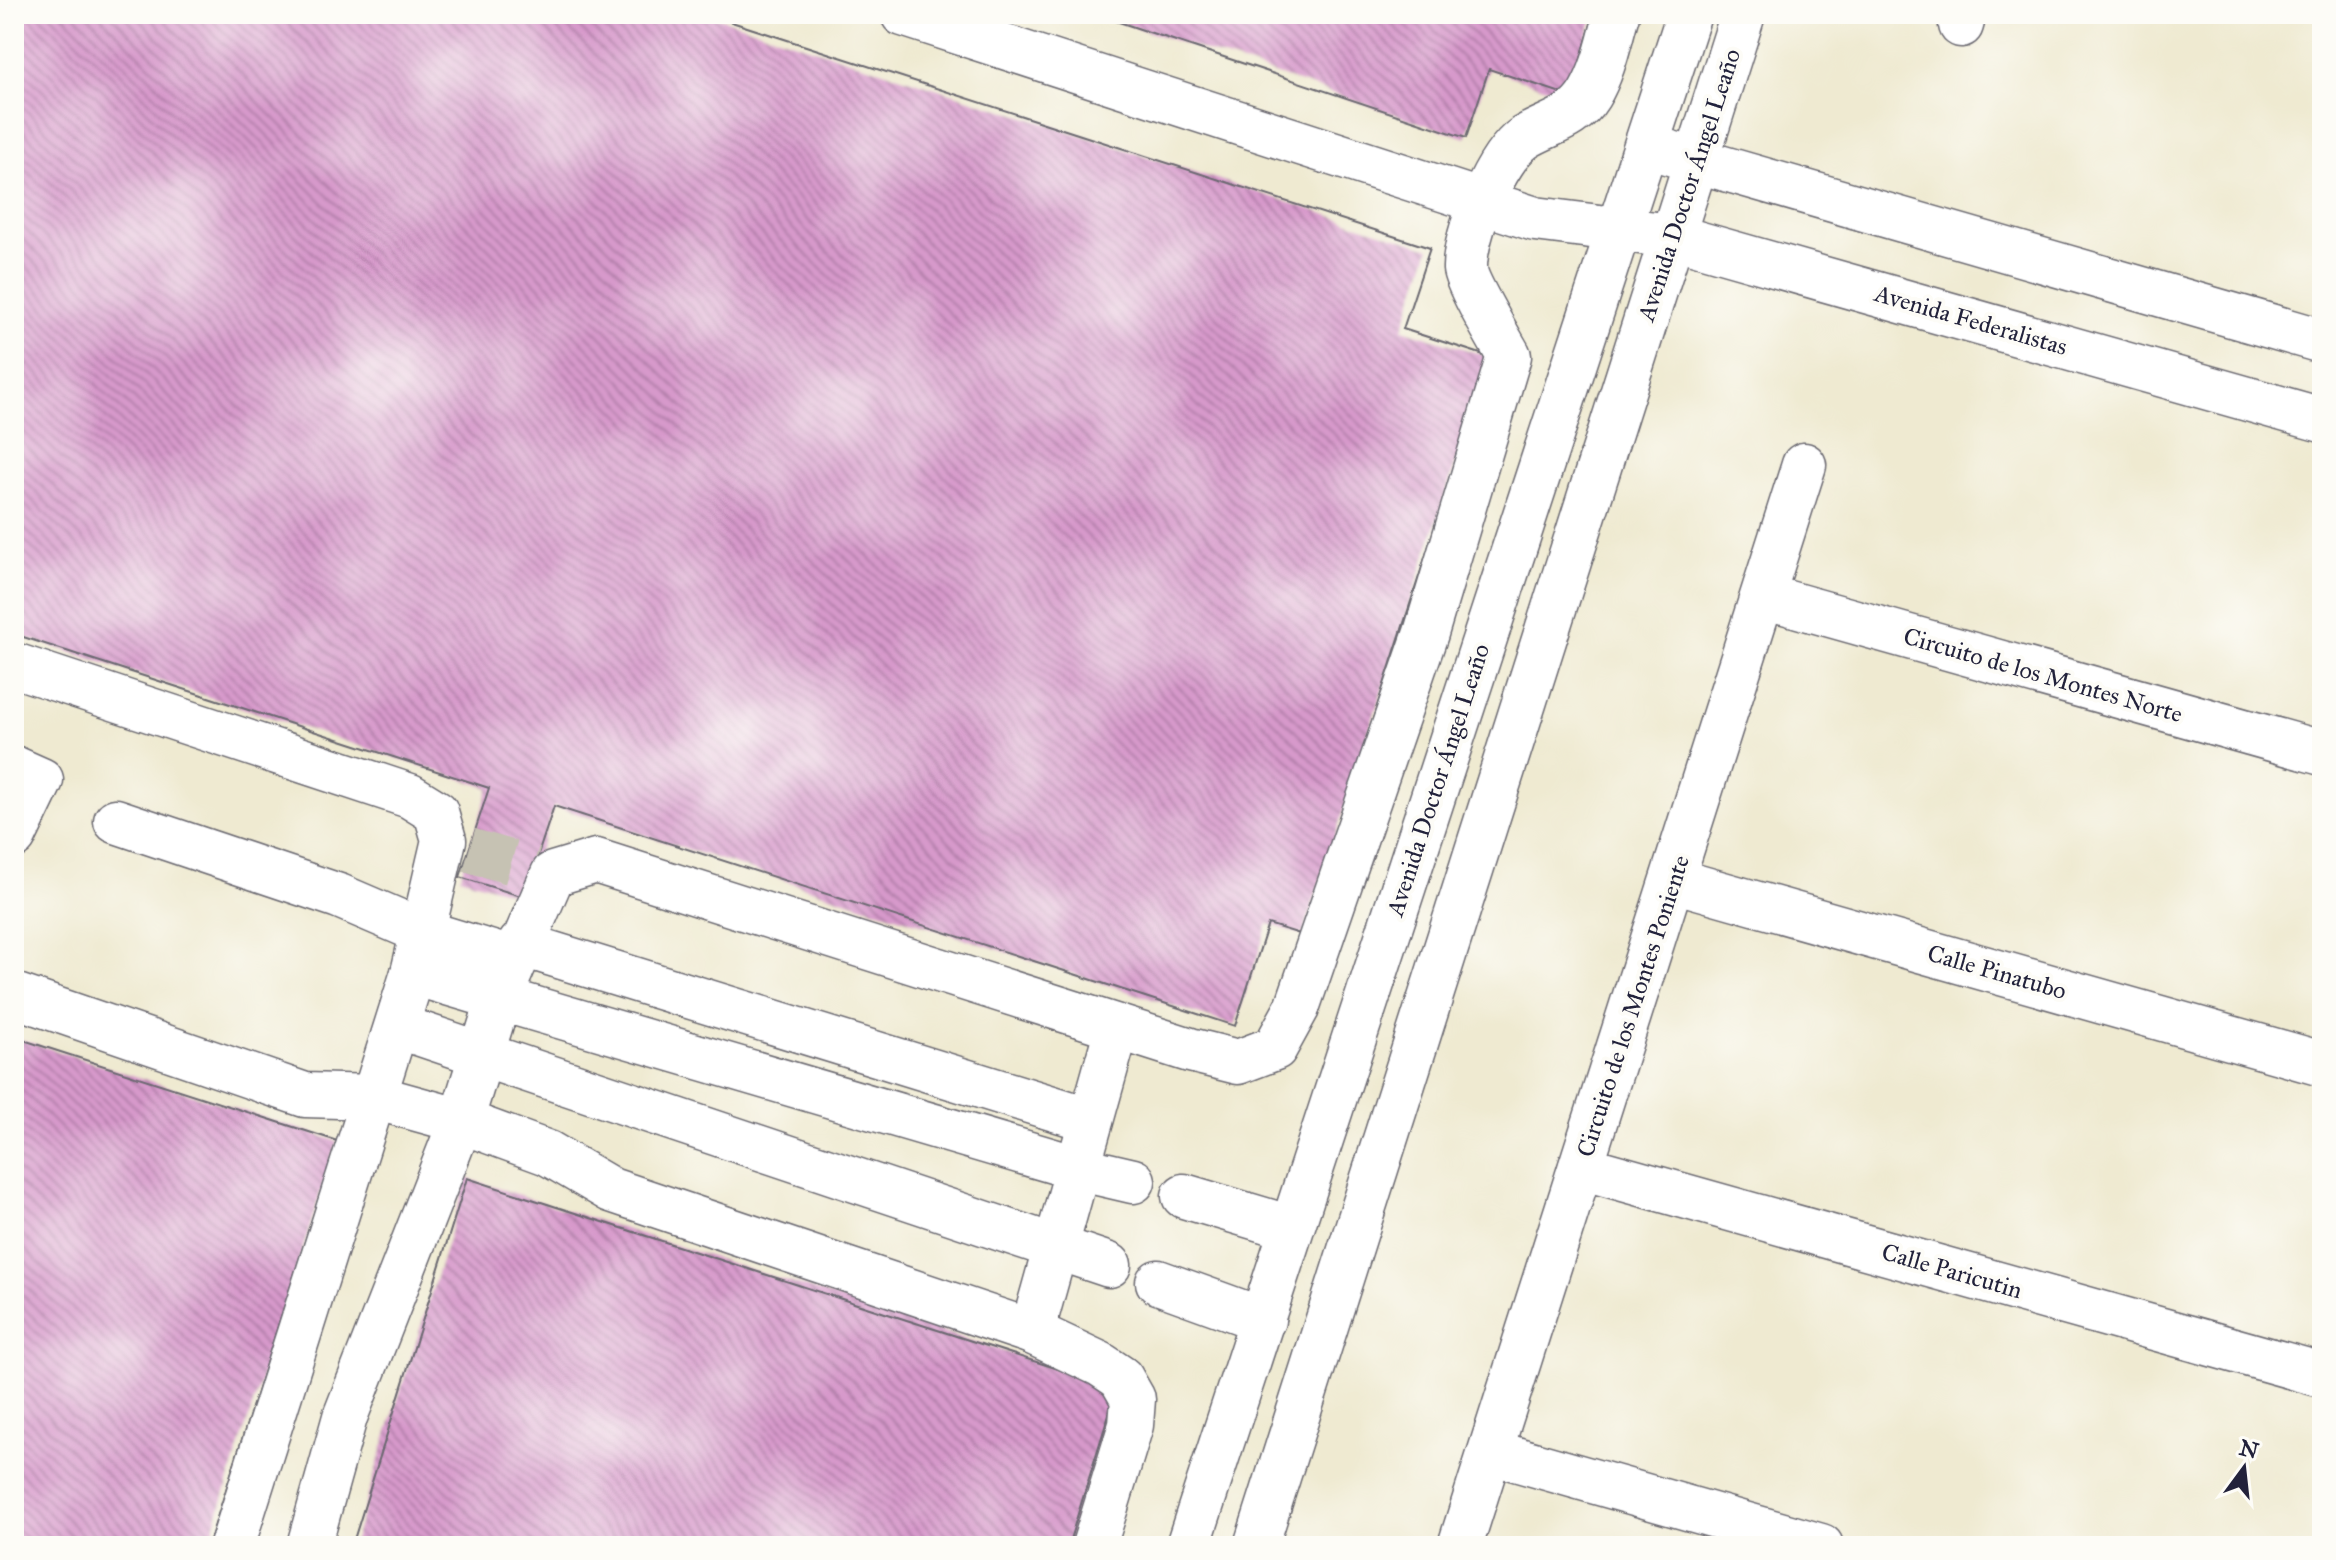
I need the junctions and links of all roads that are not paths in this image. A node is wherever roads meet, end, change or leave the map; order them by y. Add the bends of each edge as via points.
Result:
1 (903, 14) edge
2 (1617, 14) edge
3 (1689, 14) edge
4 (1743, 14) edge
5 (1645, 146) junction
6 (1696, 160) junction
7 (1480, 203) junction
8 (1618, 230) junction
9 (1672, 236) junction
10 (2322, 341) edge
11 (2322, 420) edge
12 (1804, 465) dead end
13 (1763, 596) junction
14 (14, 665) edge
15 (1471, 679) junction
16 (1528, 697) junction
17 (2322, 753) edge
18 (14, 768) edge
19 (116, 821) dead end
20 (14, 836) edge
21 (1673, 880) junction
22 (418, 952) junction
23 (518, 952) junction
24 (14, 995) edge
25 (498, 1001) junction
26 (397, 1026) junction
27 (1117, 1028) junction
28 (481, 1053) junction
29 (2322, 1064) edge
30 (374, 1097) junction
31 (1091, 1120) junction
32 (461, 1121) junction
33 (1581, 1167) junction
34 (1077, 1168) junction
35 (1133, 1181) dead end
36 (1184, 1196) dead end
37 (1291, 1228) junction
38 (1056, 1246) junction
39 (1109, 1265) dead end
40 (1158, 1282) dead end
41 (1263, 1320) junction
42 (1032, 1332) junction
43 (2322, 1375) edge
44 (1491, 1452) junction
45 (232, 1546) edge
46 (309, 1546) edge
47 (1094, 1546) edge
48 (1188, 1546) edge
49 (1256, 1546) edge
50 (1460, 1546) edge
51 (1821, 1546) edge

1 - 7 street, Avenida Federalistas
2 - 7 street via 1588,96 1569,118 1508,151
3 - 5 street, Avenida Doctor Ángel Leaño
4 - 6 street, Avenida Doctor Ángel Leaño
5 - 6 street
5 - 8 street, Avenida Doctor Ángel Leaño
6 - 9 street, Avenida Doctor Ángel Leaño
6 - 10 street
7 - 8 street, Avenida Federalistas via 1535,219
7 - 27 street via 1465,270 1509,356 1426,633 1297,1008 1275,1048 1238,1062
8 - 9 street, Avenida Federalistas
8 - 15 street, Avenida Doctor Ángel Leaño
9 - 11 street, Avenida Federalistas
9 - 16 street, Avenida Doctor Ángel Leaño
12 - 13 street, Circuito de los Montes Poniente
13 - 17 street, Circuito de los Montes Norte
13 - 21 street, Circuito de los Montes Poniente
14 - 22 street via 410,796 436,812 457,845
15 - 16 street
15 - 37 street, Avenida Doctor Ángel Leaño
16 - 49 street, Avenida Doctor Ángel Leaño
18 - 20 street via 41,780
19 - 22 street via 339,896
21 - 29 street, Calle Pinatubo
21 - 33 street, Circuito de los Montes Poniente
22 - 23 street
22 - 25 street
22 - 26 street
23 - 25 street
23 - 27 street via 543,872 596,861
23 - 31 street
24 - 30 street via 305,1095
25 - 28 street
25 - 34 street
26 - 28 street
26 - 30 street
27 - 31 street
28 - 32 street
28 - 38 street
30 - 32 street
30 - 45 street
31 - 34 street
32 - 42 street via 548,1153 611,1190
32 - 46 street via 345,1417
33 - 43 street, Calle Paricutin
33 - 44 street, Circuito de los Montes Poniente
34 - 35 street
34 - 38 street
36 - 37 street
37 - 41 street, Avenida Doctor Ángel Leaño
38 - 39 street
38 - 42 street
40 - 41 street
41 - 48 street, Avenida Doctor Ángel Leaño
42 - 47 street via 1100,1364 1121,1378 1133,1399 1131,1425
44 - 50 street, Circuito de los Montes Poniente
44 - 51 street

